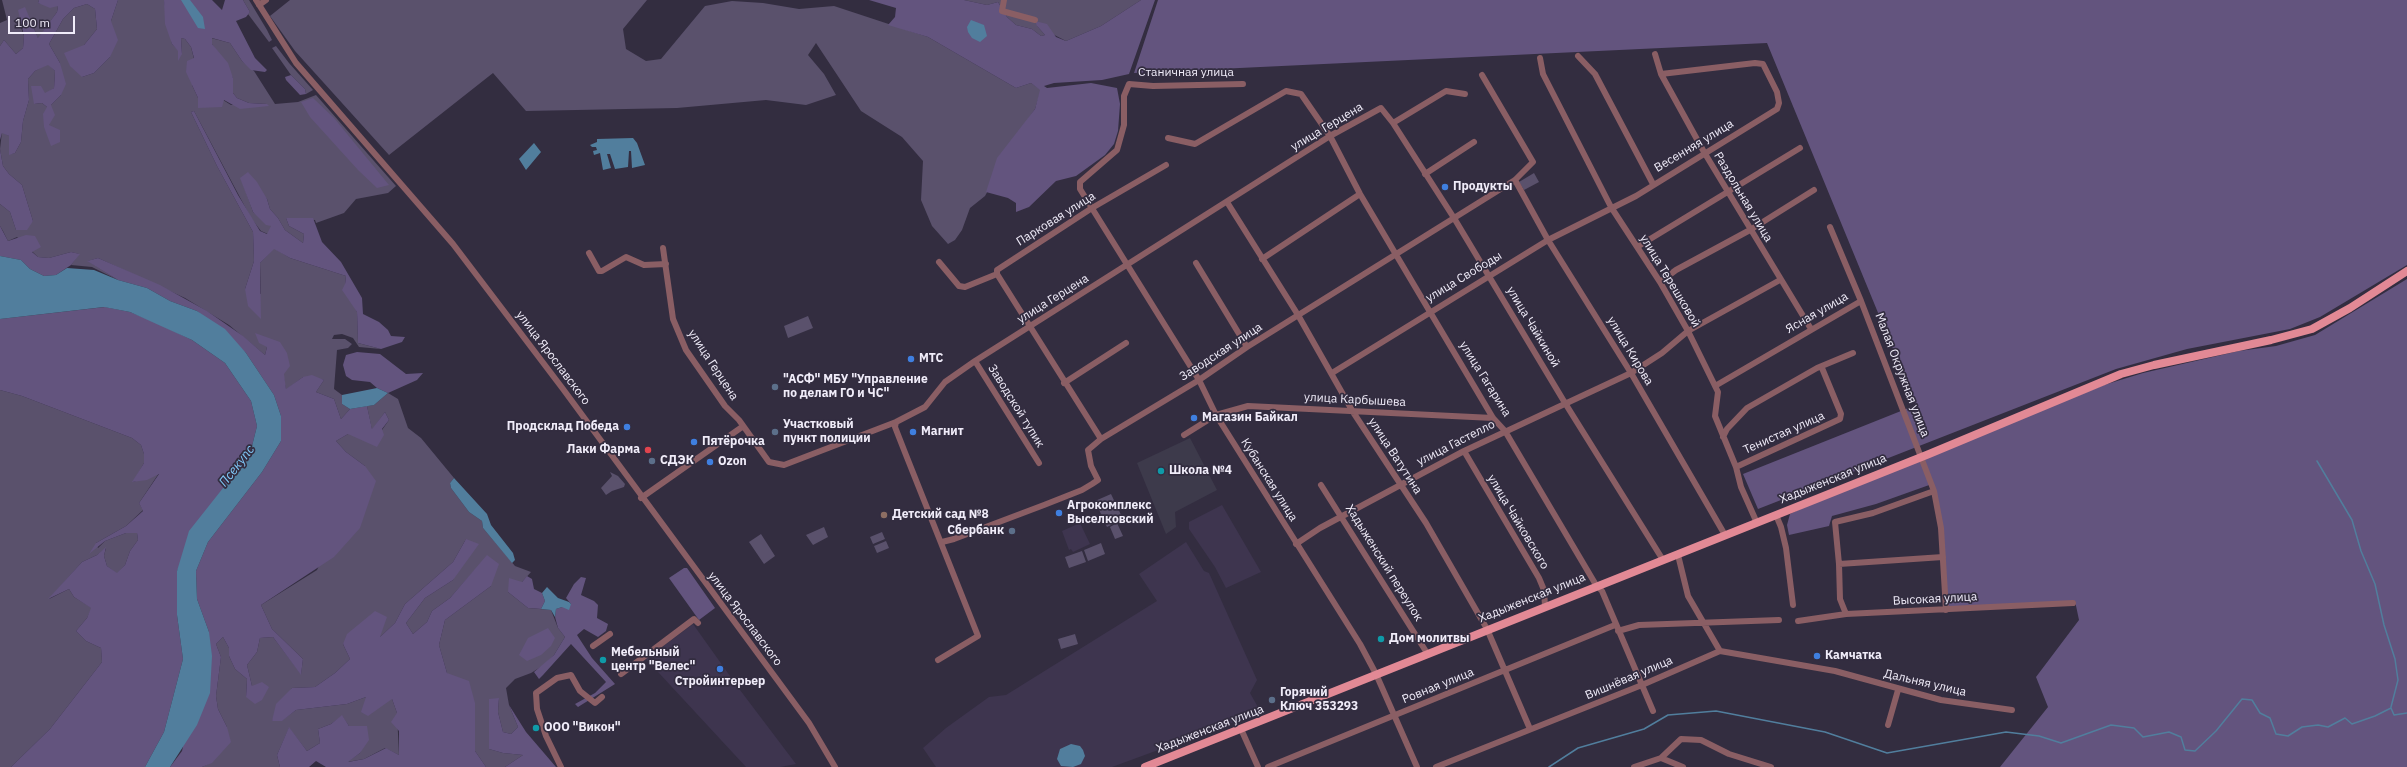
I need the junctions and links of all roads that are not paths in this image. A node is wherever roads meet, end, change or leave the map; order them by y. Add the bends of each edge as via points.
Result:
1 (266, 0) edge
2 (1004, 0) edge
3 (257, 3) edge
4 (1035, 20) dead end
5 (1655, 54) dead end
6 (1578, 56) dead end
7 (1540, 58) dead end
8 (1661, 74) junction
9 (1482, 75) dead end
10 (1242, 84) dead end
11 (1465, 94) dead end
12 (1381, 108) joint
13 (1393, 123) junction
14 (1330, 136) junction
15 (1168, 138) dead end
16 (1474, 142) dead end
17 (1800, 148) dead end
18 (1704, 152) junction
19 (1166, 165) dead end
20 (1425, 174) junction
21 (1515, 180) junction
22 (1653, 184) junction
23 (1080, 189) joint
24 (1814, 190) dead end
25 (1727, 191) junction
26 (1360, 194) junction
27 (1227, 202) junction
28 (1611, 207) junction
29 (1092, 208) junction
30 (1454, 218) junction
31 (1830, 227) dead end
32 (1750, 230) junction
33 (1548, 240) junction
34 (1637, 247) junction
35 (663, 248) dead end
36 (589, 253) dead end
37 (1396, 254) junction
38 (1262, 259) junction
39 (939, 262) dead end
40 (1196, 263) dead end
41 (666, 264) junction
42 (1127, 265) junction
43 (2407, 271) edge
44 (997, 274) junction
45 (1489, 276) junction
46 (1780, 280) junction
47 (1660, 282) junction
48 (1861, 301) junction
49 (1430, 311) junction
50 (1298, 315) junction
51 (1030, 327) junction
52 (1811, 329) junction
53 (1688, 331) junction
54 (1126, 344) dead end
55 (1247, 347) junction
56 (1853, 353) dead end
57 (975, 361) junction
58 (1822, 368) junction
59 (1332, 373) junction
60 (1631, 373) junction
61 (1199, 380) junction
62 (1064, 383) junction
63 (1715, 386) junction
64 (1565, 403) junction
65 (1353, 412) junction
66 (1216, 415) junction
67 (1493, 418) junction
68 (896, 422) junction
69 (742, 427) junction
70 (1505, 431) junction
71 (1184, 435) dead end
72 (1723, 437) junction
73 (1101, 439) junction
74 (1464, 451) junction
75 (1926, 455) junction
76 (1039, 463) dead end
77 (1736, 467) junction
78 (1400, 484) junction
79 (1321, 485) dead end
80 (1934, 491) junction
81 (641, 498) junction
82 (1776, 515) junction
83 (1342, 516) junction
84 (1757, 523) junction
85 (1725, 536) junction
86 (942, 542) junction
87 (1296, 544) junction
88 (1678, 554) junction
89 (1943, 557) junction
90 (1663, 560) junction
91 (1839, 564) junction
92 (1596, 585) junction
93 (2072, 603) dead end
94 (1792, 605) dead end
95 (1545, 606) junction
96 (1946, 610) junction
97 (1846, 614) junction
98 (1779, 620) dead end
99 (1798, 621) dead end
100 (698, 623) dead end
101 (1703, 623) junction
102 (1615, 625) junction
103 (1487, 629) junction
104 (1618, 631) junction
105 (610, 634) dead end
106 (593, 646) dead end
107 (1720, 650) junction
108 (1427, 653) junction
109 (938, 660) dead end
110 (1506, 670) junction
111 (620, 674) dead end
112 (1376, 674) junction
113 (1642, 685) junction
114 (1898, 690) junction
115 (602, 697) dead end
116 (2012, 710) dead end
117 (1653, 711) dead end
118 (1395, 716) junction
119 (1888, 725) dead end
120 (1241, 729) junction
121 (1530, 729) junction
122 (1661, 758) junction
123 (560, 767) edge
124 (835, 767) edge
125 (1145, 767) edge
126 (1258, 767) edge
127 (1268, 767) edge
128 (1417, 767) edge
129 (1436, 767) edge
130 (1634, 767) edge
131 (1683, 767) edge
132 (1771, 767) edge

1 - 3 street
2 - 4 street via 1002,11
3 - 81 street, улица Ярославского via 283,44 321,92 453,244 563,389
5 - 8 street, Раздольная улица
6 - 22 street via 1595,74
7 - 28 street, улица Терешковой via 1543,74
8 - 18 street, Раздольная улица
8 - 18 street, Весенняя улица via 1763,64 1778,98 1777,109
9 - 21 street, Заводская улица via 1533,162
10 - 23 street, Станичная улица via 1129,84 1124,96 1124,125 1117,150 1080,182
11 - 13 street via 1446,91
12 - 13 street, улица Чайкиной
12 - 14 street, улица Герцена
13 - 20 street, улица Чайкиной
14 - 15 street, улица Гагарина via 1301,94 1286,91 1195,144
14 - 26 street, улица Гагарина
14 - 27 street, улица Герцена
16 - 20 street
17 - 25 street
18 - 22 street, Весенняя улица
18 - 25 street, Раздольная улица
19 - 29 street, Парковая улица
20 - 30 street, улица Чайкиной
21 - 30 street, Заводская улица
21 - 33 street, улица Кирова
22 - 28 street, Весенняя улица via 1636,196
23 - 29 street, Кубанская улица
24 - 32 street
25 - 32 street, Раздольная улица
25 - 34 street
26 - 37 street, улица Гагарина
26 - 38 street
27 - 38 street, улица Ватутина
27 - 42 street, улица Герцена
28 - 33 street, улица Свободы
28 - 34 street, улица Терешковой
29 - 42 street, Кубанская улица
29 - 44 street, Парковая улица via 997,270
30 - 37 street, Заводская улица
30 - 45 street, улица Чайкиной
31 - 48 street, Ясная улица
32 - 46 street, Раздольная улица
32 - 47 street via 1676,270
33 - 45 street, улица Свободы
33 - 60 street, улица Кирова
34 - 47 street, улица Терешковой
35 - 41 street, улица Герцена
36 - 41 street via 598,271 626,257 639,264
37 - 49 street, улица Гагарина
37 - 50 street, Заводская улица
38 - 50 street, улица Ватутина
39 - 44 street, Парковая улица via 959,286 965,287
40 - 55 street
41 - 69 street, улица Герцена via 673,319 680,337 708,382
42 - 51 street, улица Герцена
42 - 61 street, Кубанская улица
43 - 75 main road, Хадыженская улица via 2312,329 2132,370
44 - 51 street
45 - 49 street, улица Свободы
45 - 64 street, улица Чайкиной
46 - 52 street, Раздольная улица
46 - 53 street, улица Гастелло
47 - 53 street, улица Терешковой
48 - 52 street, Ясная улица
48 - 75 street, Малая Окружная улица
49 - 59 street, улица Свободы
49 - 67 street, улица Гагарина
50 - 55 street, Заводская улица
50 - 59 street, улица Ватутина
51 - 57 street, улица Герцена
51 - 62 street
52 - 63 street, Ясная улица
53 - 60 street, улица Гастелло via 1662,353
53 - 63 street, улица Терешковой
54 - 62 street
55 - 61 street, Заводская улица
56 - 58 street
57 - 68 street, улица Герцена via 945,382 925,407
57 - 76 street, Заводской тупик
58 - 72 street via 1748,408 1727,429
58 - 77 street, Тенистая улица via 1841,414 1840,419
59 - 65 street, улица Ватутина
60 - 64 street, улица Гастелло
60 - 85 street, улица Кирова
61 - 66 street, Кубанская улица
61 - 73 street, Заводская улица
62 - 73 street
63 - 72 street, улица Терешковой via 1718,392 1716,416
64 - 70 street, улица Гастелло
64 - 90 street, улица Чайкиной
65 - 66 street, улица Карбышева via 1248,406
65 - 67 street, улица Карбышева
65 - 78 street, улица Ватутина
66 - 71 street
66 - 87 street, Кубанская улица
67 - 70 street, улица Гагарина
68 - 69 street, улица Герцена via 784,465 769,462
68 - 86 street via 895,427 906,457
69 - 81 street
70 - 74 street, улица Гастелло
70 - 92 street, улица Гагарина
72 - 77 street, улица Терешковой
73 - 86 street, Заводская улица via 1088,450 1091,466 1098,480 1082,490
74 - 78 street, улица Гастелло
74 - 95 street, улица Чайковского via 1539,578 1544,590
75 - 80 street, Малая Окружная улица
75 - 82 main road, Хадыженская улица
77 - 84 street, улица Терешковой via 1741,488
78 - 83 street, улица Гастелло
78 - 103 street, улица Ватутина via 1426,523
79 - 83 street, Хадыженский переулок
80 - 89 street, Малая Окружная улица
80 - 91 street via 1873,513 1835,522
81 - 124 street, улица Ярославского via 809,724
82 - 84 main road, Хадыженская улица
82 - 94 street via 1786,548
83 - 87 street, улица Гастелло
83 - 108 street, Хадыженский переулок
84 - 85 main road, Хадыженская улица
85 - 88 main road, Хадыженская улица
86 - 109 street via 978,636
87 - 112 street, Кубанская улица via 1360,644
88 - 90 main road, Хадыженская улица
88 - 101 street via 1688,596
89 - 91 street
89 - 96 street, Малая Окружная улица
90 - 92 main road, Хадыженская улица
91 - 97 street via 1840,599
92 - 95 main road, Хадыженская улица
92 - 102 street, улица Гагарина via 1602,591
93 - 96 street, Высокая улица
95 - 103 main road, Хадыженская улица
96 - 97 street, Высокая улица
97 - 99 street, Высокая улица
98 - 101 street
100 - 111 street via 694,619
101 - 104 street via 1639,625
101 - 107 street
102 - 104 street, улица Гагарина
102 - 110 street, Ровная улица
103 - 108 main road, Хадыженская улица
103 - 110 street, улица Ватутина
104 - 113 street, улица Гагарина
105 - 106 street
107 - 113 street, Вишнёвая улица
107 - 114 street, Дальняя улица via 1835,671
108 - 112 main road, Хадыженская улица
110 - 118 street, Ровная улица
110 - 121 street, улица Ватутина
112 - 118 street, Кубанская улица
112 - 120 main road, Хадыженская улица
113 - 117 street, улица Гагарина
113 - 121 street, Вишнёвая улица
114 - 116 street, Дальняя улица via 1941,700
114 - 119 street
115 - 123 street via 595,703 580,691 571,676 557,678 536,693 537,708 546,736
118 - 127 street, Ровная улица
118 - 128 street, Кубанская улица
120 - 125 main road, Хадыженская улица
120 - 126 street
121 - 129 street, Вишнёвая улица
122 - 130 street
122 - 131 street
122 - 132 street via 1681,739 1701,740 1729,754

